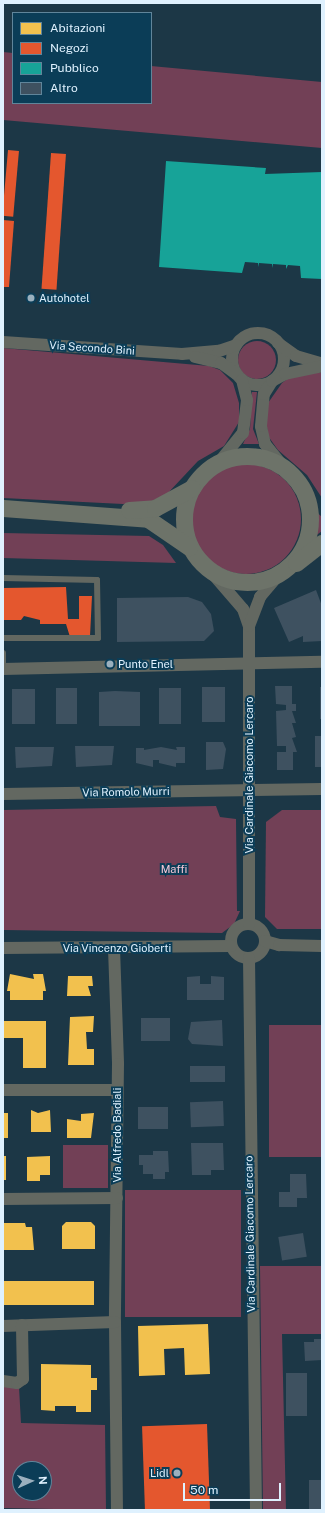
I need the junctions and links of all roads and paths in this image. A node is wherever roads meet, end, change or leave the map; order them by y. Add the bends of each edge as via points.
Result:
1 (3, 342) edge
2 (277, 342) junction
3 (236, 345) junction
4 (182, 354) junction
5 (322, 364) edge
6 (240, 378) junction
7 (272, 381) junction
8 (220, 461) junction
9 (282, 465) junction
10 (192, 488) junction
11 (307, 495) junction
12 (322, 507) edge
13 (3, 508) edge
14 (97, 513) junction
15 (322, 543) edge
16 (189, 546) junction
17 (292, 565) junction
18 (212, 573) junction
19 (277, 577) junction
20 (3, 578) edge
21 (249, 626) junction
22 (3, 638) edge
23 (3, 653) edge
24 (249, 662) junction
25 (322, 662) edge
26 (3, 669) edge
27 (322, 789) edge
28 (249, 790) junction
29 (3, 794) edge
30 (249, 924) junction
31 (265, 941) junction
32 (231, 946) junction
33 (322, 946) edge
34 (3, 948) edge
35 (114, 948) junction
36 (249, 958) junction
37 (3, 1090) edge
38 (117, 1090) junction
39 (117, 1198) junction
40 (3, 1199) edge
41 (115, 1322) junction
42 (22, 1325) junction
43 (3, 1326) edge
44 (3, 1381) edge
45 (118, 1510) edge
46 (256, 1510) edge

1 - 4 street, Via Secondo Bini
2 - 3 street via 256,333
2 - 5 street via 296,356
2 - 7 street via 284,358 282,367
3 - 4 street, Via Secondo Bini via 219,351
3 - 6 street via 232,361
4 - 6 street, Via Secondo Bini via 221,363
5 - 7 street via 298,369
6 - 7 street via 257,385
6 - 8 street via 247,400 243,433
7 - 9 street via 264,394 261,426 265,444
8 - 9 main road via 241,455 262,457
8 - 10 main road
9 - 11 main road
10 - 14 main road via 155,508
10 - 16 main road via 187,527
11 - 12 main road
11 - 17 main road via 306,532 302,550
13 - 14 main road
14 - 16 main road via 148,519
15 - 17 main road
16 - 18 main road
17 - 19 main road
18 - 19 main road via 240,580
18 - 21 street, Via Cardinale Giacomo Lercaro via 244,608
19 - 21 street, Via Cardinale Giacomo Lercaro via 260,597
20 - 22 lane via 97,580 98,638
21 - 24 street, Via Cardinale Giacomo Lercaro
23 - 26 lane
24 - 25 street
24 - 26 street
24 - 28 street, Via Cardinale Giacomo Lercaro
27 - 28 street, Via Romolo Murri
28 - 29 street, Via Romolo Murri
28 - 30 street, Via Cardinale Giacomo Lercaro
30 - 31 street via 262,931
30 - 32 street via 234,930
31 - 33 street via 279,945
31 - 36 street via 258,954
32 - 35 street, Via Vincenzo Gioberti
32 - 36 street via 238,955
34 - 35 street, Via Vincenzo Gioberti
35 - 38 street, Via Alfredo Badiali
36 - 46 street, Via Cardinale Giacomo Lercaro
37 - 38 street
38 - 39 street, Via Alfredo Badiali
39 - 40 street
39 - 41 street, Via Alfredo Badiali
41 - 42 street
41 - 45 street, Via Alfredo Badiali
42 - 43 street
42 - 44 street via 23,1378 18,1383

